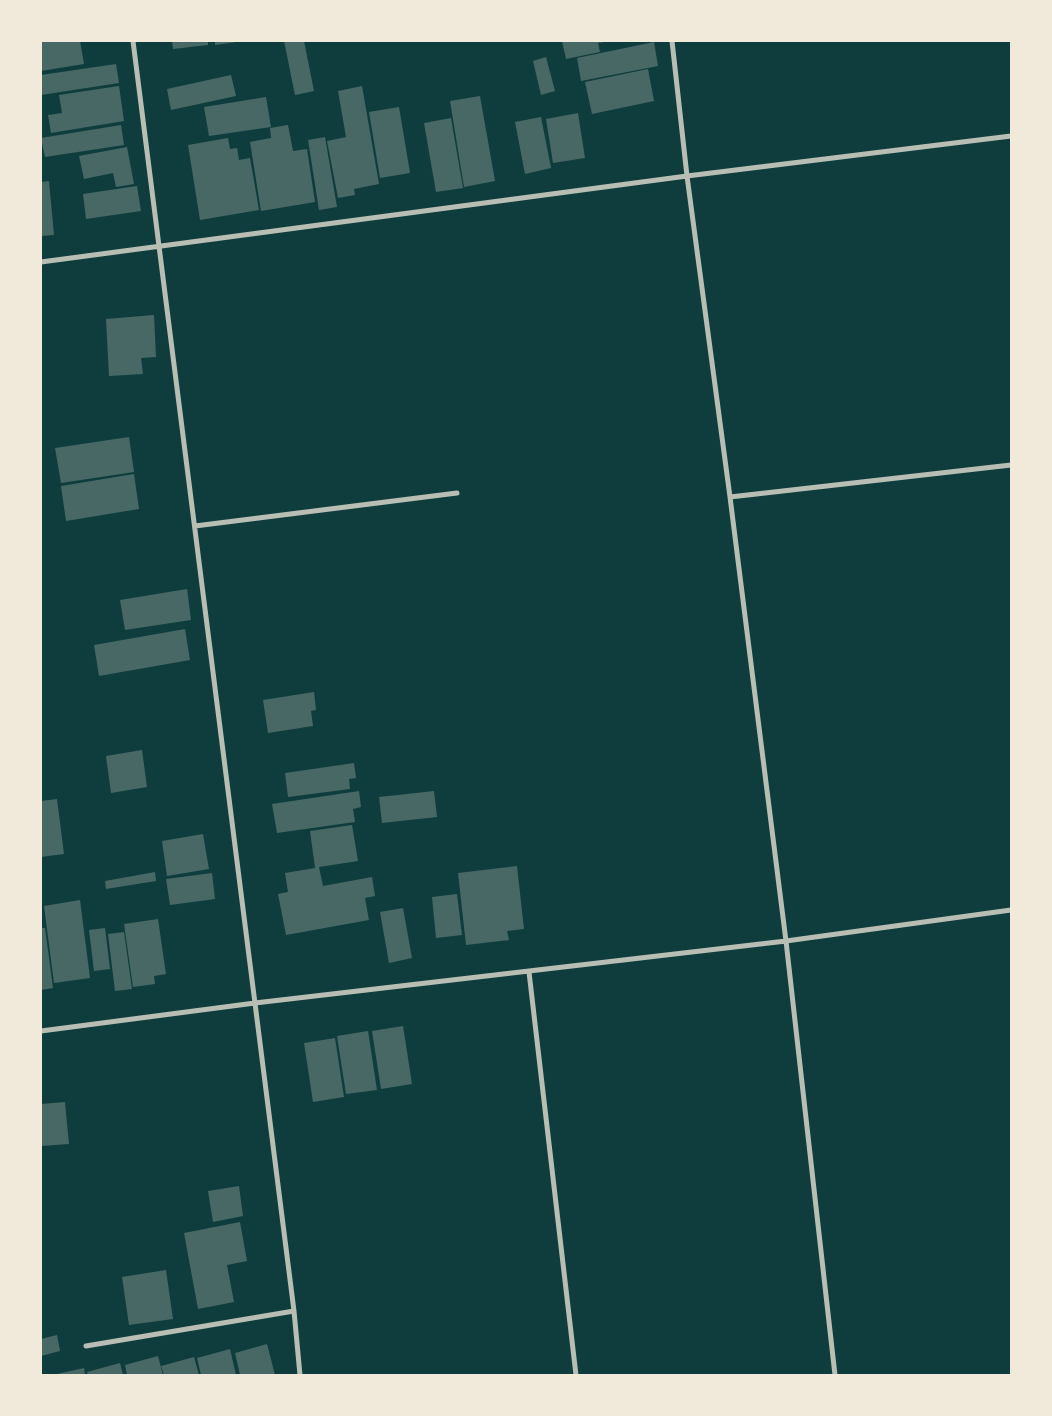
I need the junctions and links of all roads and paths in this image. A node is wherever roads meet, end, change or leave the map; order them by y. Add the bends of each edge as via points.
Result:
1 (133, 41) edge
2 (672, 41) edge
3 (1011, 136) edge
4 (687, 176) junction
5 (160, 246) junction
6 (41, 262) edge
7 (1011, 465) edge
8 (457, 493) dead end
9 (730, 497) junction
10 (195, 526) junction
11 (1011, 910) edge
12 (786, 941) junction
13 (529, 972) junction
14 (255, 1003) junction
15 (41, 1031) edge
16 (294, 1312) junction
17 (86, 1346) dead end
18 (300, 1375) edge
19 (576, 1375) edge
20 (835, 1375) edge

1 - 5 street
2 - 4 street
3 - 4 street
4 - 5 street
4 - 9 street
5 - 6 street
5 - 10 street
7 - 9 street
8 - 10 street
9 - 12 street
10 - 14 street
11 - 12 street
12 - 13 street
12 - 20 street
13 - 14 street
13 - 19 street
14 - 15 street
14 - 16 street
16 - 17 street
16 - 18 street

